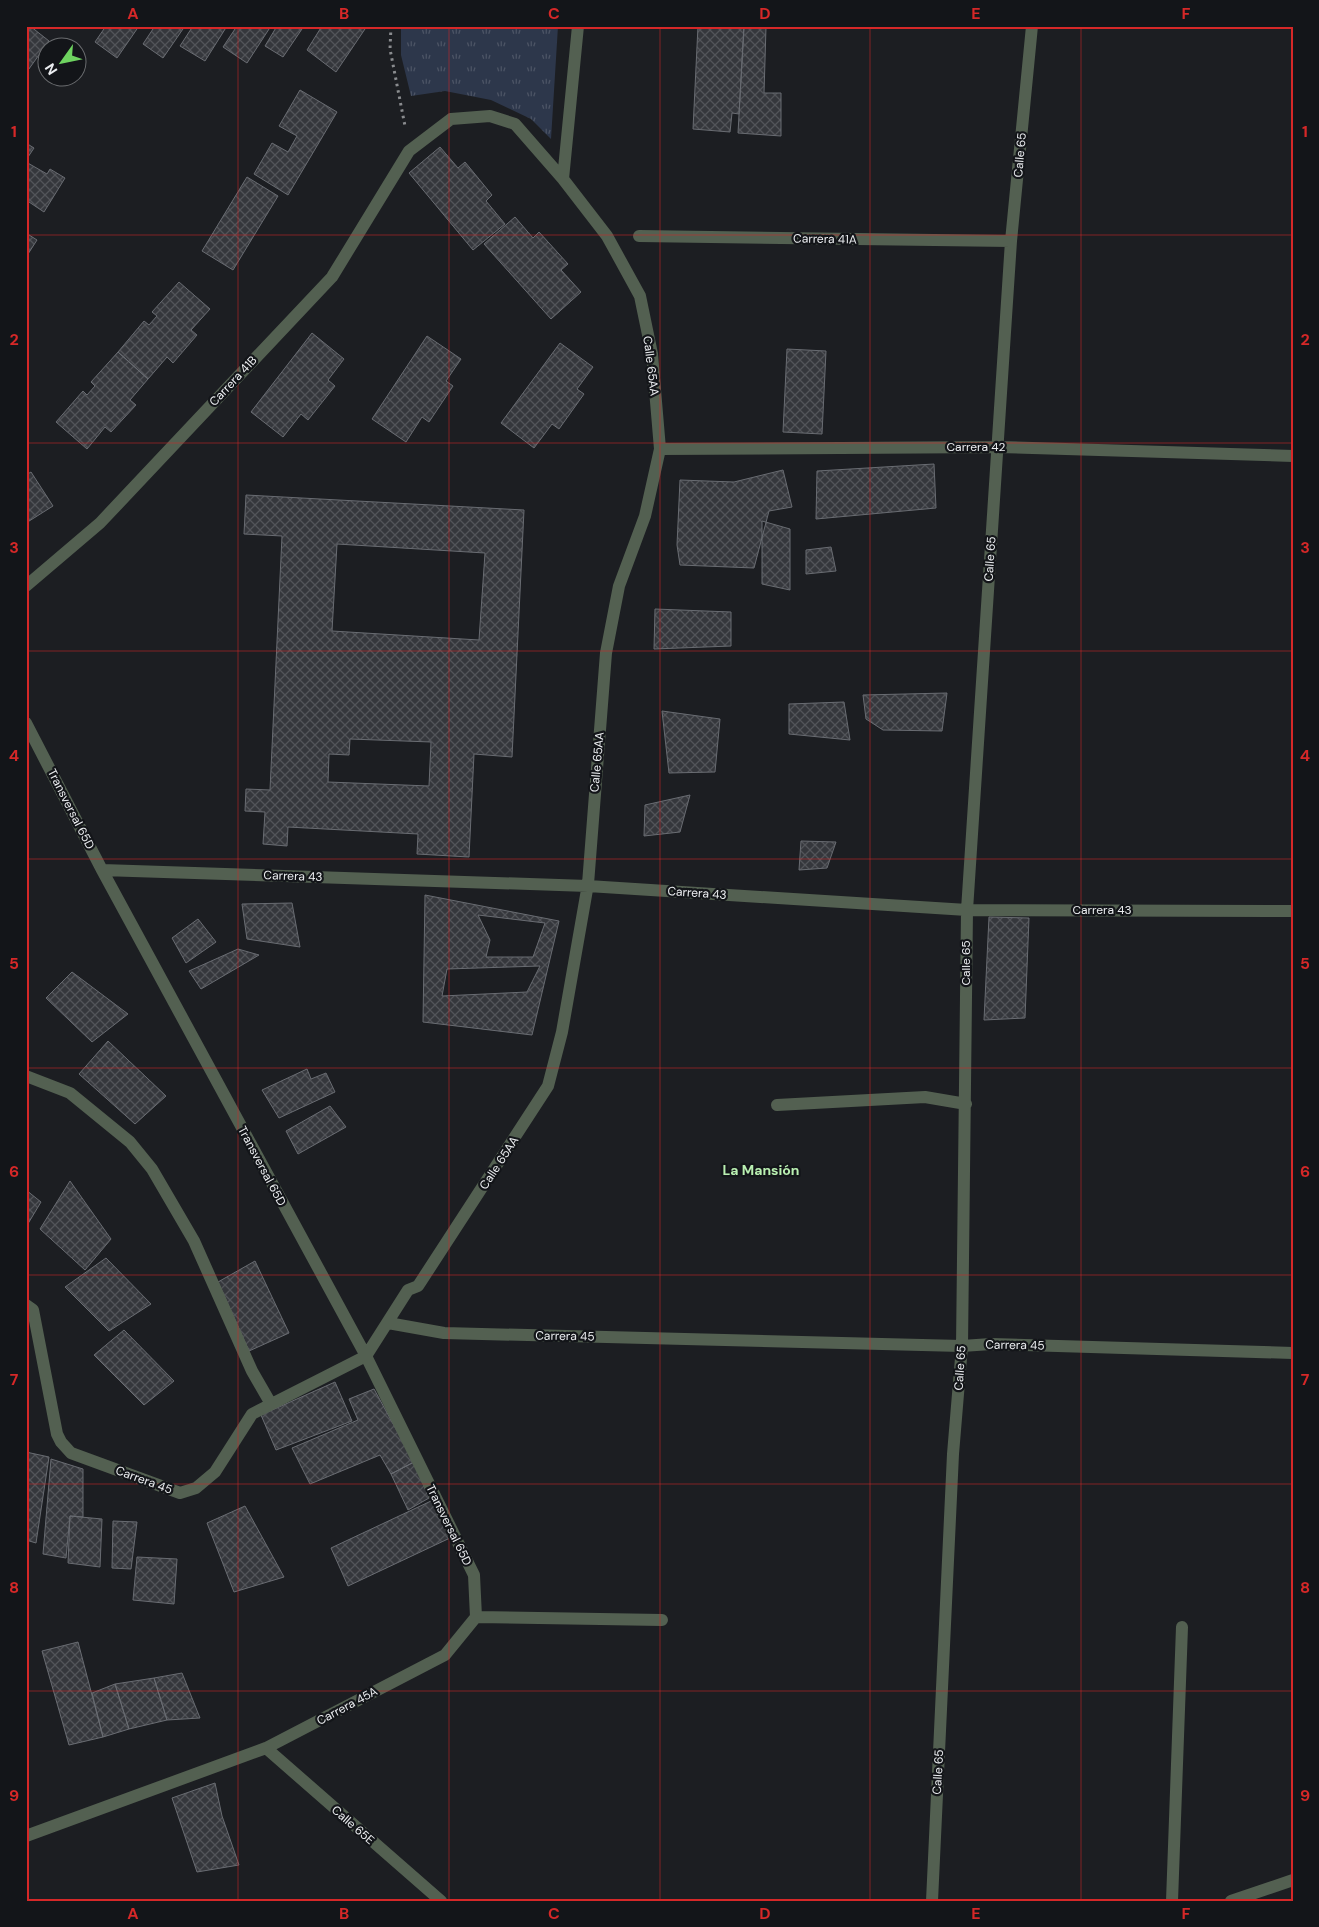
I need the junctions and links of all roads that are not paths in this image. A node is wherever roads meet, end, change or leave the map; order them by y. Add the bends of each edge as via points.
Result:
1 (578, 26) edge
2 (1032, 26) edge
3 (410, 151) joint
4 (563, 179) junction
5 (639, 236) dead end
6 (1011, 242) junction
7 (998, 447) junction
8 (660, 449) junction
9 (1293, 456) edge
10 (26, 586) edge
11 (26, 722) edge
12 (102, 870) junction
13 (588, 886) junction
14 (967, 910) junction
15 (1293, 911) edge
16 (26, 1076) edge
17 (966, 1104) junction
18 (777, 1105) dead end
19 (28, 1306) edge
20 (388, 1323) junction
21 (962, 1346) junction
22 (1293, 1353) edge
23 (366, 1356) junction
24 (271, 1404) junction
25 (476, 1617) junction
26 (662, 1620) dead end
27 (1182, 1627) dead end
28 (266, 1748) junction
29 (26, 1836) edge
30 (1293, 1880) edge
31 (441, 1901) edge
32 (932, 1901) edge
33 (1172, 1901) edge
34 (1231, 1901) edge

1 - 4 street
2 - 6 street, Calle 65
3 - 4 street, Calle 65AA via 450,119 490,116 515,124
3 - 10 street, Carrera 41B via 332,277 100,524
4 - 8 street, Calle 65AA via 607,236 640,296 652,354
5 - 6 street, Carrera 41A
6 - 7 street, Calle 65
7 - 8 street, Carrera 42
7 - 9 street, Carrera 42
7 - 14 street, Calle 65
8 - 13 street, Calle 65AA via 645,516 619,586 606,653
11 - 12 street, Transversal 65D
12 - 13 street, Carrera 43
12 - 23 street, Transversal 65D
13 - 14 street, Carrera 43
13 - 20 street, Calle 65AA via 562,1032 548,1086 418,1286 408,1290
14 - 15 street, Carrera 43
14 - 17 street, Calle 65
16 - 24 street via 70,1094 130,1142 152,1169 194,1241 252,1371
17 - 18 street via 925,1097
17 - 21 street, Calle 65
19 - 24 street, Carrera 45 via 33,1310 57,1434 71,1453 180,1493 196,1488 215,1472 252,1414
20 - 21 street, Carrera 45 via 444,1333
20 - 23 street, Carrera 45
21 - 22 street, Carrera 45 via 991,1344
21 - 32 street, Calle 65 via 953,1454
23 - 24 street, Carrera 45
23 - 25 street, Transversal 65D via 474,1575
25 - 26 street
25 - 28 street, Carrera 45A via 446,1655
27 - 33 street
28 - 29 street, Carrera 45A
28 - 31 street, Calle 65E
30 - 34 street

